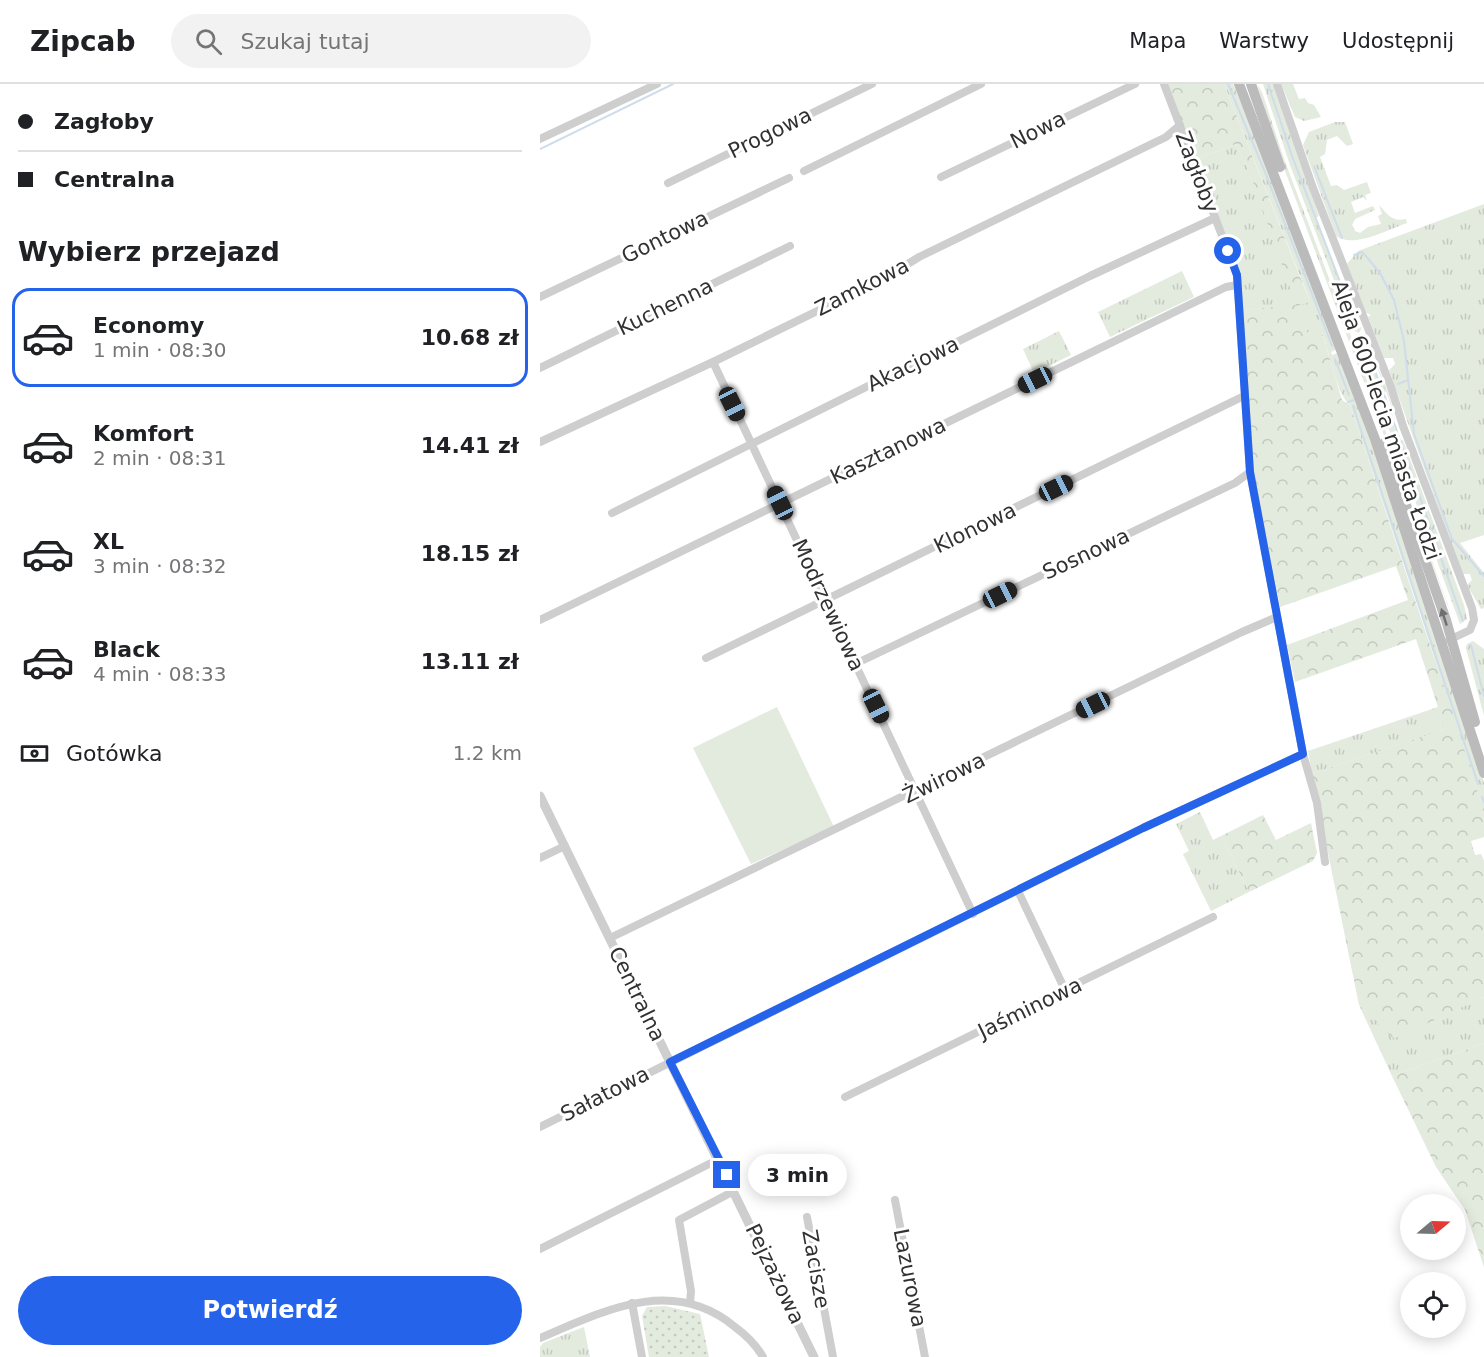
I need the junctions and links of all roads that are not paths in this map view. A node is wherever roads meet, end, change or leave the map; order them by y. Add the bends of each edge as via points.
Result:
1 (657, 84) edge
2 (872, 84) edge
3 (981, 84) edge
4 (1135, 84) edge
5 (1164, 84) edge
6 (1239, 84) edge
7 (1251, 84) edge
8 (1277, 84) edge
9 (1180, 125) junction
10 (540, 139) edge
11 (804, 171) dead end
12 (941, 177) dead end
13 (789, 178) dead end
14 (668, 183) dead end
15 (1215, 218) junction
16 (790, 246) dead end
17 (1237, 285) junction
18 (540, 297) edge
19 (712, 362) junction
20 (540, 368) edge
21 (1244, 396) junction
22 (540, 442) edge
23 (752, 444) junction
24 (1250, 472) junction
25 (780, 503) junction
26 (612, 513) dead end
27 (826, 601) junction
28 (1277, 617) junction
29 (540, 620) edge
30 (1446, 640) junction
31 (706, 658) dead end
32 (855, 664) junction
33 (1303, 754) junction
34 (1484, 754) edge
35 (1484, 773) edge
36 (916, 792) junction
37 (540, 796) edge
38 (564, 846) junction
39 (540, 858) edge
40 (1325, 862) dead end
41 (1018, 891) junction
42 (973, 914) junction
43 (1213, 917) dead end
44 (610, 938) junction
45 (1065, 990) junction
46 (670, 1062) junction
47 (845, 1098) dead end
48 (540, 1127) edge
49 (719, 1159) junction
50 (734, 1191) junction
51 (895, 1200) dead end
52 (807, 1217) dead end
53 (540, 1249) edge
54 (632, 1303) junction
55 (690, 1303) junction
56 (540, 1338) edge
57 (642, 1357) edge
58 (763, 1357) edge
59 (814, 1357) edge
60 (832, 1357) edge
61 (925, 1357) edge

1 - 10 street
2 - 14 street, Progowa
3 - 11 street
4 - 12 street, Nowa
5 - 9 street, Zagłoby
6 - 30 main road, Aleja 600-lecia miasta Łodzi via 1371,427
30 -> 7 main road, Aleja 600-lecia miasta Łodzi via 1378,428
8 - 30 street via 1309,179 1474,614 1470,630
9 - 15 street, Zagłoby
9 - 19 street, Zamkowa via 1166,137
13 - 18 street, Gontowa
15 - 17 street, Zagłoby via 1235,268
15 - 23 street, Akacjowa
16 - 20 street, Kuchenna
17 - 21 street, Zagłoby
17 - 25 street, Kasztanowa
19 - 22 street, Zamkowa
19 - 23 street, Modrzewiowa
21 - 24 street, Zagłoby
21 - 27 street, Klonowa
23 - 25 street, Modrzewiowa
23 - 26 street, Akacjowa
24 - 28 street, Zagłoby
24 - 32 street, Sosnowa via 1235,483
25 - 27 street, Modrzewiowa
25 - 29 street, Kasztanowa
27 - 31 street, Klonowa
27 - 32 street, Modrzewiowa
28 - 33 street, Zagłoby
28 - 36 street, Żwirowa
30 - 34 main road, Aleja 600-lecia miasta Łodzi
30 - 35 main road, Aleja 600-lecia miasta Łodzi
32 - 36 street, Modrzewiowa
33 - 40 street, Zagłoby via 1317,803
33 - 41 street, Sałatowa
36 - 42 street, Modrzewiowa
36 - 44 street, Żwirowa
37 - 38 street, Centralna
38 - 39 street
38 - 44 street, Centralna
41 - 42 street, Sałatowa
41 - 45 street
42 - 46 street, Sałatowa
43 - 45 street, Jaśminowa
44 - 46 street, Centralna
45 - 47 street, Jaśminowa
46 - 48 street, Sałatowa
46 - 49 street, Centralna
49 - 50 street, Centralna
49 - 53 street
50 - 55 street via 679,1220
50 - 59 street, Pejzażowa
51 - 61 street, Lazurowa
52 - 60 street, Zacisze
54 - 55 street
54 - 56 street
54 - 57 street
55 - 58 street via 724,1317

